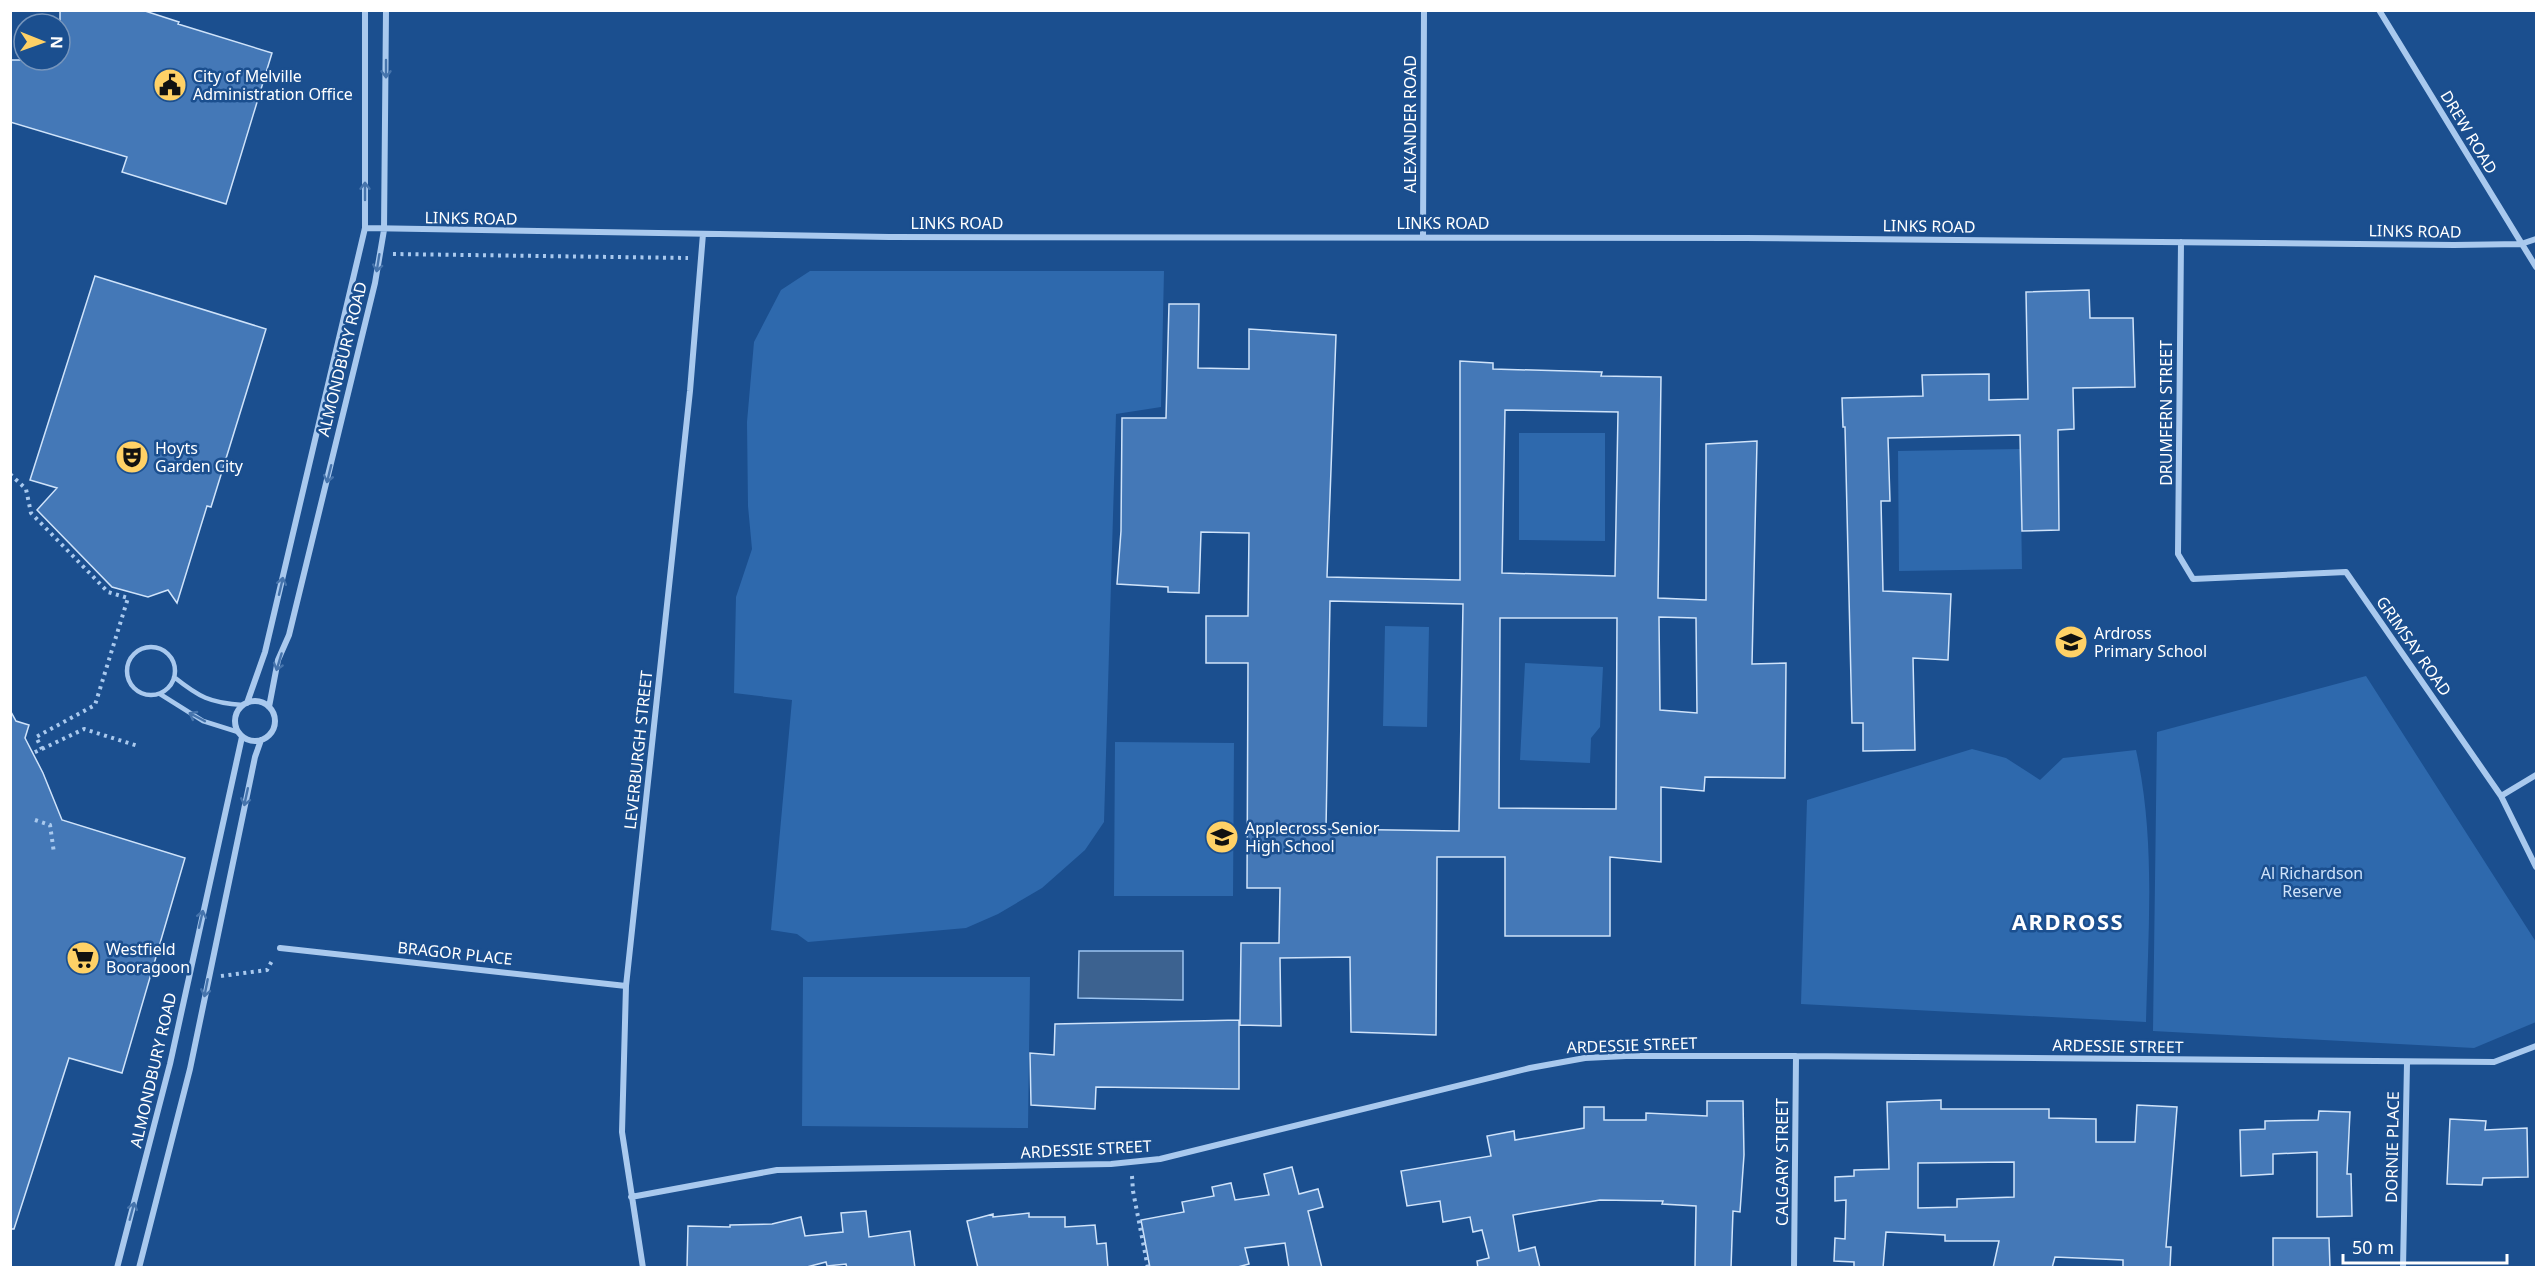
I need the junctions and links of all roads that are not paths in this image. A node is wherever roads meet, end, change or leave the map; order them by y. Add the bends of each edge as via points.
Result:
1 (365, 10) edge
2 (386, 10) edge
3 (1424, 10) edge
4 (2379, 10) edge
5 (365, 228) junction
6 (384, 230) junction
7 (703, 234) junction
8 (1423, 237) junction
9 (2536, 239) edge
10 (2181, 242) junction
11 (2521, 244) junction
12 (2536, 267) edge
13 (2193, 579) joint
14 (174, 677) junction
15 (160, 694) junction
16 (245, 704) junction
17 (269, 707) junction
18 (240, 735) junction
19 (261, 740) junction
20 (2536, 775) edge
21 (2501, 796) junction
22 (2536, 867) edge
23 (280, 948) road end
24 (626, 986) junction
25 (2536, 1046) edge
26 (1796, 1056) junction
27 (2407, 1063) junction
28 (631, 1197) junction
29 (641, 1267) edge
30 (117, 1268) edge
31 (139, 1268) edge
32 (1794, 1268) edge
33 (2403, 1268) edge

5 -> 1 street, ALMONDBURY ROAD
2 -> 6 street, ALMONDBURY ROAD
3 - 8 street, ALEXANDER ROAD
4 - 11 street, DREW ROAD
5 - 6 street, LINKS ROAD
16 -> 5 street, ALMONDBURY ROAD via 265,652
6 - 7 street, LINKS ROAD
6 -> 17 street, ALMONDBURY ROAD via 375,283
7 - 8 street, LINKS ROAD
7 - 24 street, LEVERBURGH STREET via 690,391
8 - 10 street, LINKS ROAD
9 - 11 street, LINKS ROAD
10 - 11 street, LINKS ROAD
10 - 13 street, DRUMFERN STREET via 2178,554
11 - 12 street, DREW ROAD
13 - 21 street, GRIMSAY ROAD via 2346,572
14 - 15 lane
14 - 15 lane via 172,662 162,650 146,648 132,656 127,672 132,687 145,695
14 - 16 lane via 207,700
18 -> 15 lane via 203,721
16 - 17 street via 256,701
16 - 18 street via 235,716
17 - 19 street via 275,719 274,728
18 - 19 street via 251,741
30 -> 18 street, ALMONDBURY ROAD via 170,1064
19 -> 31 street, ALMONDBURY ROAD via 190,1069
20 - 21 street
21 - 22 street, GRIMSAY ROAD
23 - 24 street, BRAGOR PLACE
24 - 28 street, LEVERBURGH STREET via 622,1132
25 - 27 street, ARDESSIE STREET via 2494,1062
26 - 27 street, ARDESSIE STREET
26 - 28 street, ARDESSIE STREET via 1626,1056 1557,1062 1132,1163 777,1170
26 - 32 street, CALGARY STREET
27 - 33 street, DORNIE PLACE
28 - 29 street, LEVERBURGH STREET

